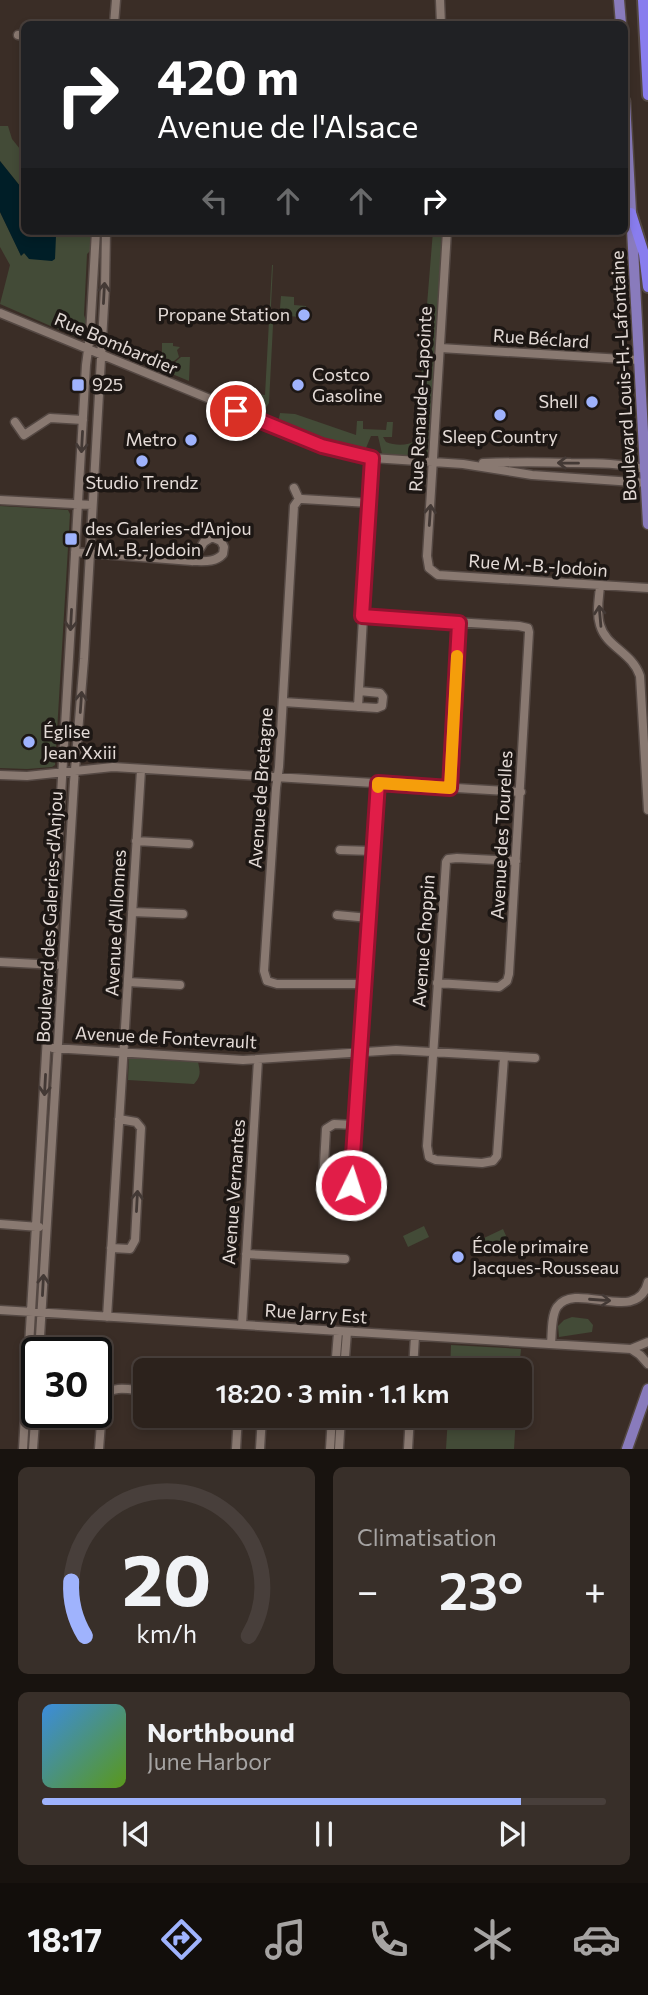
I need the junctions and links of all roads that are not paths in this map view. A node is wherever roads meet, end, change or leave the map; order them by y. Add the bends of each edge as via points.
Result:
1 (116, 0) edge
2 (440, 0) edge
3 (619, 0) edge
4 (643, 0) edge
5 (114, 21) edge
6 (441, 21) edge
7 (621, 21) edge
8 (648, 95) edge
9 (628, 157) edge
10 (631, 213) junction
11 (96, 235) edge
12 (106, 235) edge
13 (447, 235) edge
14 (648, 287) edge
15 (0, 313) edge
16 (440, 348) junction
17 (88, 349) junction
18 (100, 355) junction
19 (639, 360) junction
20 (83, 420) junction
21 (15, 422) dead end
22 (372, 458) junction
23 (433, 461) junction
24 (463, 464) junction
25 (647, 470) edge
26 (647, 483) edge
27 (294, 488) dead end
28 (299, 499) junction
29 (0, 500) edge
30 (369, 503) junction
31 (78, 505) junction
32 (92, 505) junction
33 (648, 524) edge
34 (75, 552) junction
35 (89, 553) junction
36 (192, 561) dead end
37 (429, 568) joint
38 (600, 586) junction
39 (648, 588) edge
40 (362, 616) junction
41 (459, 623) junction
42 (69, 658) junction
43 (84, 659) junction
44 (359, 691) junction
45 (283, 702) junction
46 (358, 707) junction
47 (141, 770) junction
48 (76, 771) junction
49 (63, 772) junction
50 (0, 775) edge
51 (277, 777) junction
52 (378, 783) junction
53 (450, 788) junction
54 (521, 792) junction
55 (648, 810) edge
56 (136, 841) junction
57 (189, 844) dead end
58 (340, 850) dead end
59 (373, 851) junction
60 (516, 861) junction
61 (132, 912) junction
62 (183, 914) dead end
63 (337, 915) dead end
64 (369, 918) junction
65 (0, 962) edge
66 (51, 965) junction
67 (63, 966) junction
68 (128, 982) junction
69 (437, 983) junction
70 (364, 984) junction
71 (180, 985) dead end
72 (47, 1047) junction
73 (58, 1048) junction
74 (360, 1051) junction
75 (124, 1052) junction
76 (433, 1052) junction
77 (504, 1057) junction
78 (535, 1058) dead end
79 (258, 1060) junction
80 (120, 1119) junction
81 (355, 1125) junction
82 (0, 1224) edge
83 (36, 1226) junction
84 (47, 1227) junction
85 (111, 1248) junction
86 (246, 1254) junction
87 (345, 1259) dead end
88 (648, 1282) edge
89 (0, 1310) edge
90 (31, 1312) junction
91 (41, 1313) junction
92 (107, 1317) junction
93 (242, 1325) junction
94 (342, 1332) junction
95 (415, 1336) junction
96 (40, 1337) edge
97 (648, 1342) edge
98 (551, 1344) junction
99 (631, 1349) junction
100 (337, 1358) edge
101 (343, 1358) edge
102 (414, 1358) edge
103 (648, 1364) edge
104 (648, 1389) edge
105 (133, 1390) edge
106 (35, 1428) edge
107 (237, 1428) edge
108 (261, 1428) edge
109 (331, 1428) edge
110 (340, 1428) edge
111 (409, 1428) edge
112 (23, 1449) edge
113 (33, 1449) edge
114 (99, 1449) edge
115 (236, 1449) edge
116 (260, 1449) edge
117 (330, 1449) edge
118 (339, 1449) edge
119 (408, 1449) edge
120 (627, 1449) edge

1 - 5 street
2 - 6 street
3 - 7 main road
4 - 8 highway
9 - 10 main road, Boulevard Louis-H.-Lafontaine
10 - 14 highway
10 - 19 main road, Boulevard Louis-H.-Lafontaine
11 - 17 street, Boulevard des Galeries-d'Anjou
18 -> 12 street, Boulevard des Galeries-d'Anjou
13 - 16 street, Rue Renaude-Lapointe
15 - 17 street, Rue Bombardier
16 - 19 street, Rue Béclard
16 - 23 street, Rue Renaude-Lapointe
17 - 18 street, Rue Bombardier
17 - 20 street, Boulevard des Galeries-d'Anjou
18 - 22 street, Rue Bombardier via 322,446
18 - 32 street, Boulevard des Galeries-d'Anjou
19 - 25 main road, Boulevard Louis-H.-Lafontaine
20 - 21 street via 50,418 24,435
20 -> 31 street, Boulevard des Galeries-d'Anjou
22 - 23 street, Rue Bombardier
22 - 30 street
23 - 24 street, Rue Bombardier
37 -> 23 street, Rue Renaude-Lapointe
25 -> 24 street, Rue Bombardier via 579,463
24 - 26 street, Rue Bombardier via 532,475
25 - 26 main road, Boulevard Louis-H.-Lafontaine
26 - 33 main road, Boulevard Louis-H.-Lafontaine
27 - 28 street
28 - 30 street
28 - 45 street, Avenue de Bretagne via 294,506
29 - 31 street
30 - 40 street
31 - 32 street
31 - 34 street, Boulevard des Galeries-d'Anjou
32 - 35 street, Boulevard des Galeries-d'Anjou
34 - 35 street
34 -> 42 street, Boulevard des Galeries-d'Anjou
35 - 36 street
35 - 43 street, Boulevard des Galeries-d'Anjou
37 - 38 street, Rue M.-B.-Jodoin via 438,575
38 - 39 street, Rue M.-B.-Jodoin
55 -> 38 street via 640,676 632,661 602,631
40 - 41 street
40 - 44 street
41 - 53 street
41 - 54 street, Avenue des Tourelles via 528,628
42 - 43 street
42 - 49 street, Boulevard des Galeries-d'Anjou
48 -> 43 street, Boulevard des Galeries-d'Anjou
44 - 46 street
44 - 46 street via 379,692 383,697 381,708
45 - 46 street
45 - 51 street, Avenue de Bretagne
47 - 48 street
47 - 51 street
47 - 56 street, Avenue d'Allonnes
48 - 49 street
48 - 67 street, Boulevard des Galeries-d'Anjou
49 - 50 street
49 - 66 street, Boulevard des Galeries-d'Anjou
51 - 52 street
51 - 70 street, Avenue de Bretagne via 267,981
52 - 53 street
52 - 59 street
53 - 54 street
54 - 60 street, Avenue des Tourelles
56 - 57 street
56 - 61 street, Avenue d'Allonnes
58 - 59 street
59 - 64 street
60 - 69 street, Avenue Choppin via 457,858 446,862
60 - 69 street, Avenue des Tourelles via 508,981 499,987
61 - 62 street
61 - 68 street, Avenue d'Allonnes
63 - 64 street
64 - 70 street
65 - 66 street
66 - 67 street
66 - 72 street, Boulevard des Galeries-d'Anjou
67 - 73 street, Boulevard des Galeries-d'Anjou
68 - 71 street
68 - 75 street, Avenue d'Allonnes
69 - 76 street, Avenue Choppin
70 - 74 street
72 - 73 street, Avenue de Fontevrault
72 -> 83 street, Boulevard des Galeries-d'Anjou
73 - 75 street, Avenue de Fontevrault
73 - 84 street, Boulevard des Galeries-d'Anjou
74 - 76 street, Avenue de Fontevrault
74 - 79 street, Avenue de Fontevrault
74 - 81 street
75 - 79 street, Avenue de Fontevrault
75 - 80 street, Avenue d'Allonnes
76 - 77 street, Avenue de Fontevrault
76 - 77 street, Avenue Choppin via 427,1146 429,1157 439,1160 488,1162 497,1156
77 - 78 street, Avenue de Fontevrault
79 - 86 street, Avenue Vernantes
80 - 85 street, Avenue d'Allonnes
85 -> 80 street via 130,1248 135,1240 141,1128 136,1122
81 - 81 street via 351,1185 345,1191 331,1191 323,1182 326,1129 334,1124
82 - 83 street
83 - 84 street
83 - 90 street, Boulevard des Galeries-d'Anjou
91 -> 84 street, Boulevard des Galeries-d'Anjou
85 - 92 street, Avenue d'Allonnes
86 - 87 street
86 - 93 street, Avenue Vernantes
98 -> 88 street via 556,1308 566,1300 633,1301 643,1294
89 - 90 street, Rue Jarry Est
90 - 91 street, Rue Jarry Est
90 - 112 street, Boulevard des Galeries-d'Anjou
91 - 92 street, Rue Jarry Est
91 - 96 street, Boulevard des Galeries-d'Anjou
92 - 93 street, Rue Jarry Est
93 - 94 street, Rue Jarry Est
94 - 95 street, Rue Jarry Est
94 - 100 street
94 - 101 street
95 - 98 street, Rue Jarry Est
95 - 102 street
97 - 99 street, Rue Jarry Est
98 - 99 street, Rue Jarry Est
99 - 103 street
104 - 120 main road
105 - 114 street via 107,1392 101,1402
106 - 113 street
107 - 115 street
108 - 116 street
109 - 117 street
110 - 118 street
111 - 119 street

